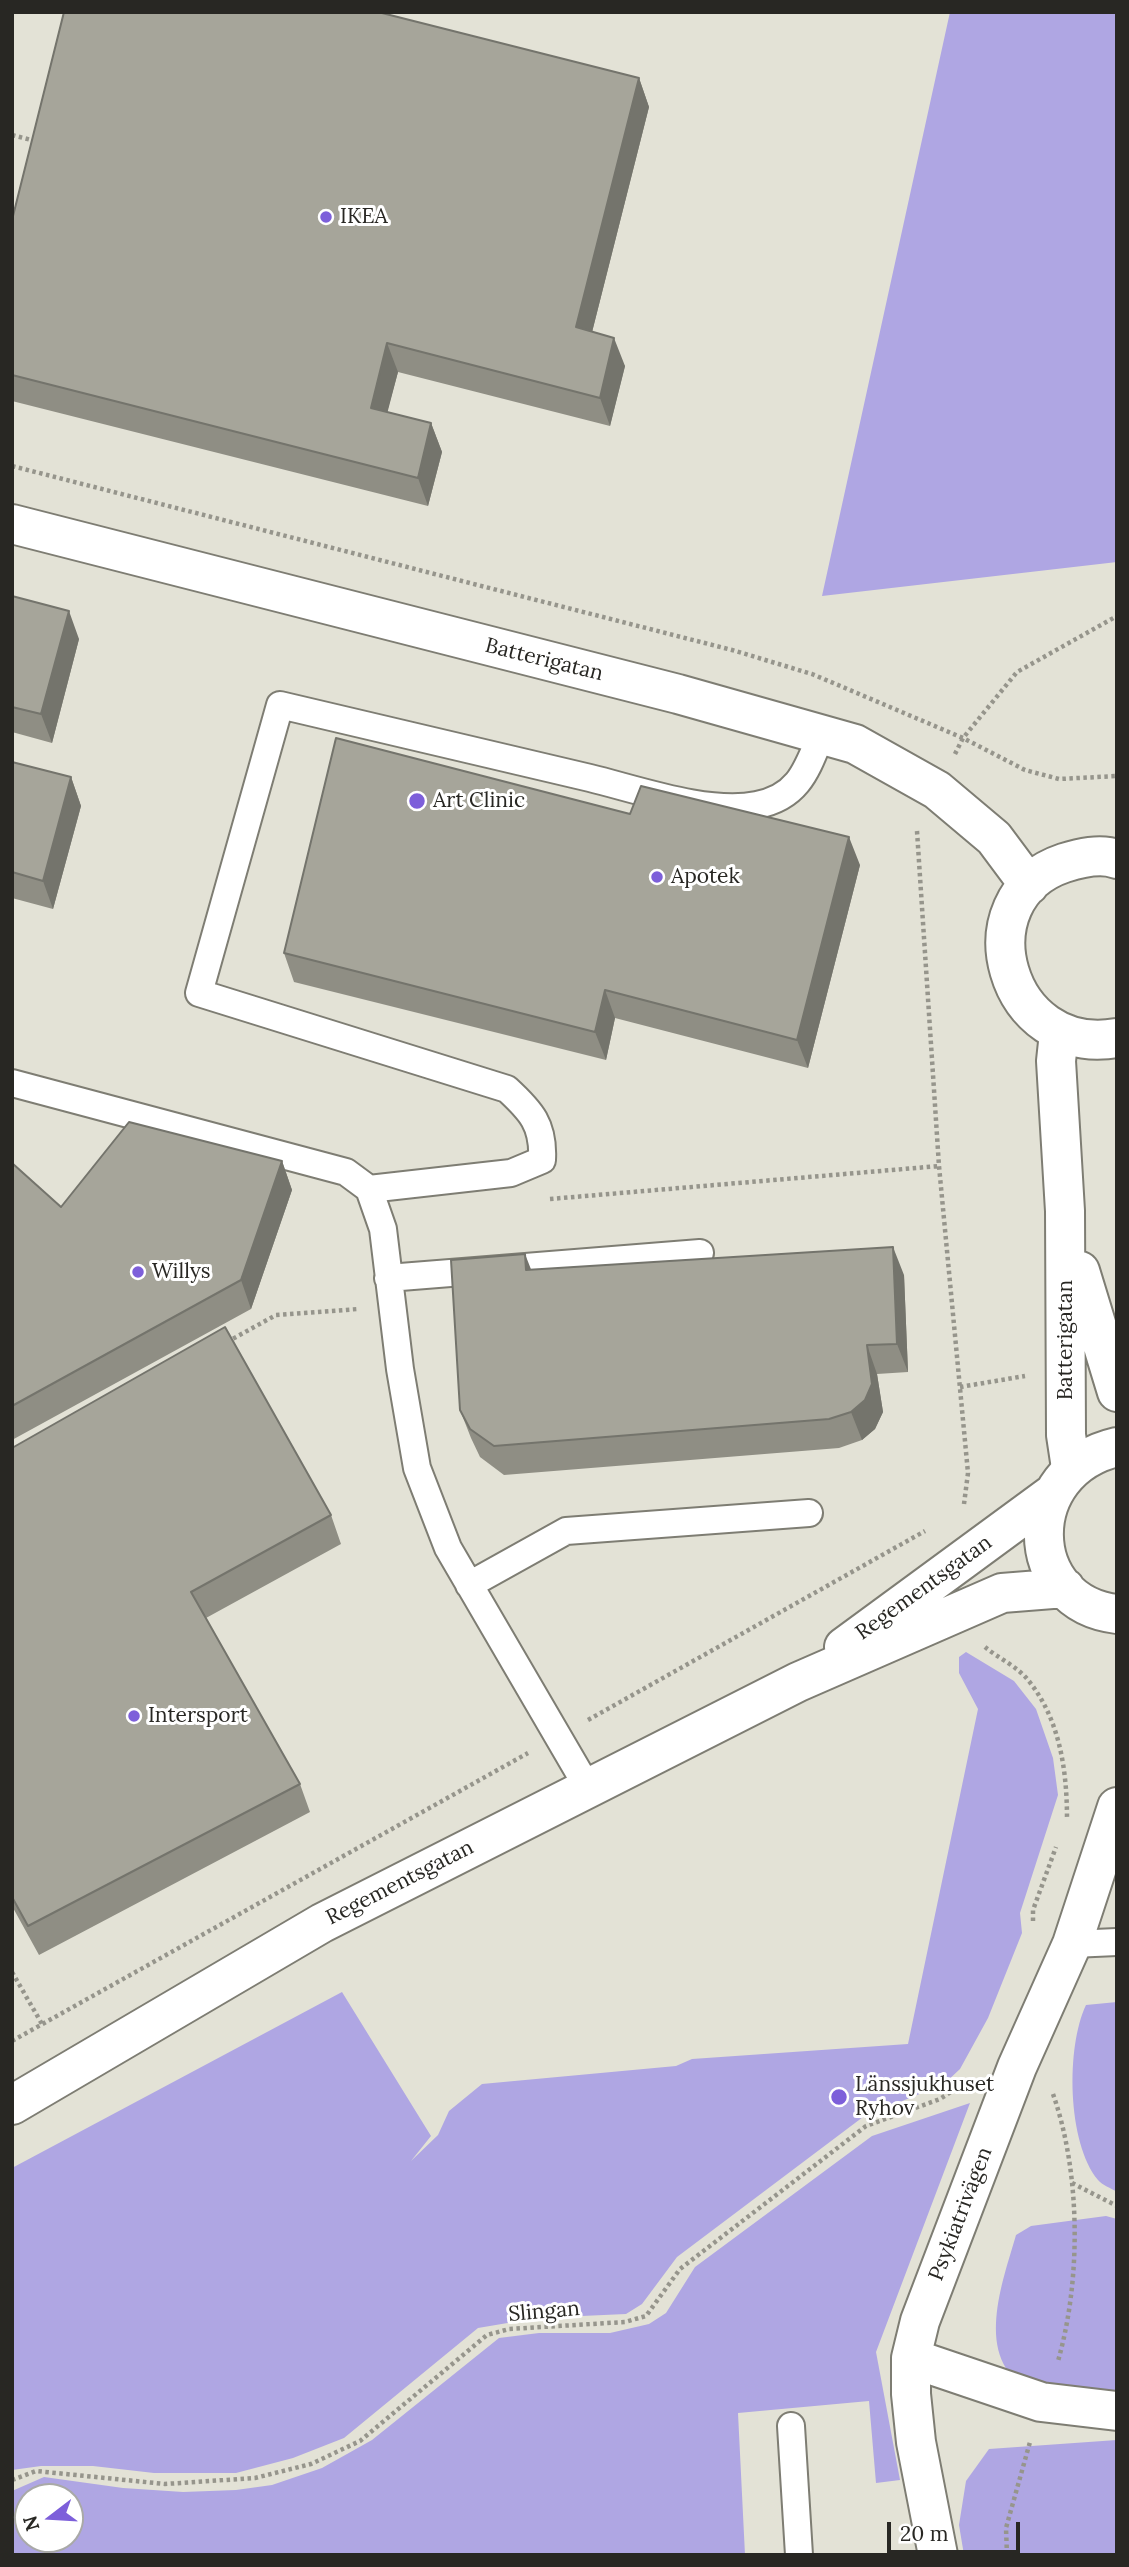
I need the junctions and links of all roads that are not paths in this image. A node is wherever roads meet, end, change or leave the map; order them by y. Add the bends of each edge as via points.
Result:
1 (12, 524) edge
2 (821, 734) junction
3 (1117, 859) edge
4 (1030, 885) junction
5 (1059, 1033) junction
6 (1117, 1038) edge
7 (12, 1083) edge
8 (369, 1189) junction
9 (1065, 1212) junction
10 (699, 1253) dead end
11 (388, 1279) junction
12 (1117, 1392) edge
13 (1117, 1447) edge
14 (1061, 1481) junction
15 (809, 1513) dead end
16 (469, 1585) junction
17 (1065, 1588) junction
18 (1115, 1620) edge
19 (798, 1682) junction
20 (588, 1788) junction
21 (1117, 1807) edge
22 (1117, 1942) edge
23 (1072, 1944) junction
24 (12, 2105) edge
25 (911, 2358) junction
26 (1117, 2411) edge
27 (791, 2426) dead end
28 (799, 2555) edge
29 (938, 2555) edge

1 - 2 street, Batterigatan
2 - 4 street, Batterigatan via 855,744 937,790 994,838
2 - 8 lane via 804,778 785,794 759,805 733,807 280,705 199,993 508,1089 533,1112 543,1144 542,1160 512,1173
3 - 4 street via 1082,857 1054,867
4 - 5 street via 1013,909 1005,937 1006,966 1016,994 1035,1017
5 - 6 street via 1086,1040
5 - 9 street, Batterigatan via 1056,1061
7 - 8 lane via 346,1172
8 - 11 lane via 383,1229
9 - 12 street, Batterigatan via 1091,1316
9 - 14 street, Batterigatan via 1066,1434
10 - 11 lane
11 - 16 lane via 417,1468 447,1548
13 - 14 street, Regementsgatan via 1094,1452
14 - 17 street, Batterigatan via 1044,1518 1044,1544 1051,1567
14 - 19 street, Regementsgatan
15 - 16 lane via 566,1531
16 - 20 lane
17 - 18 street
17 - 19 street, Regementsgatan via 1002,1593
19 - 20 street, Regementsgatan
20 - 24 street, Regementsgatan via 321,1923
21 - 23 street, Psykiatrivägen
22 - 23 lane
23 - 25 street, Psykiatrivägen via 1017,2067 920,2321
25 - 26 street via 1041,2402
25 - 29 street, Psykiatrivägen via 916,2442
27 - 28 lane

